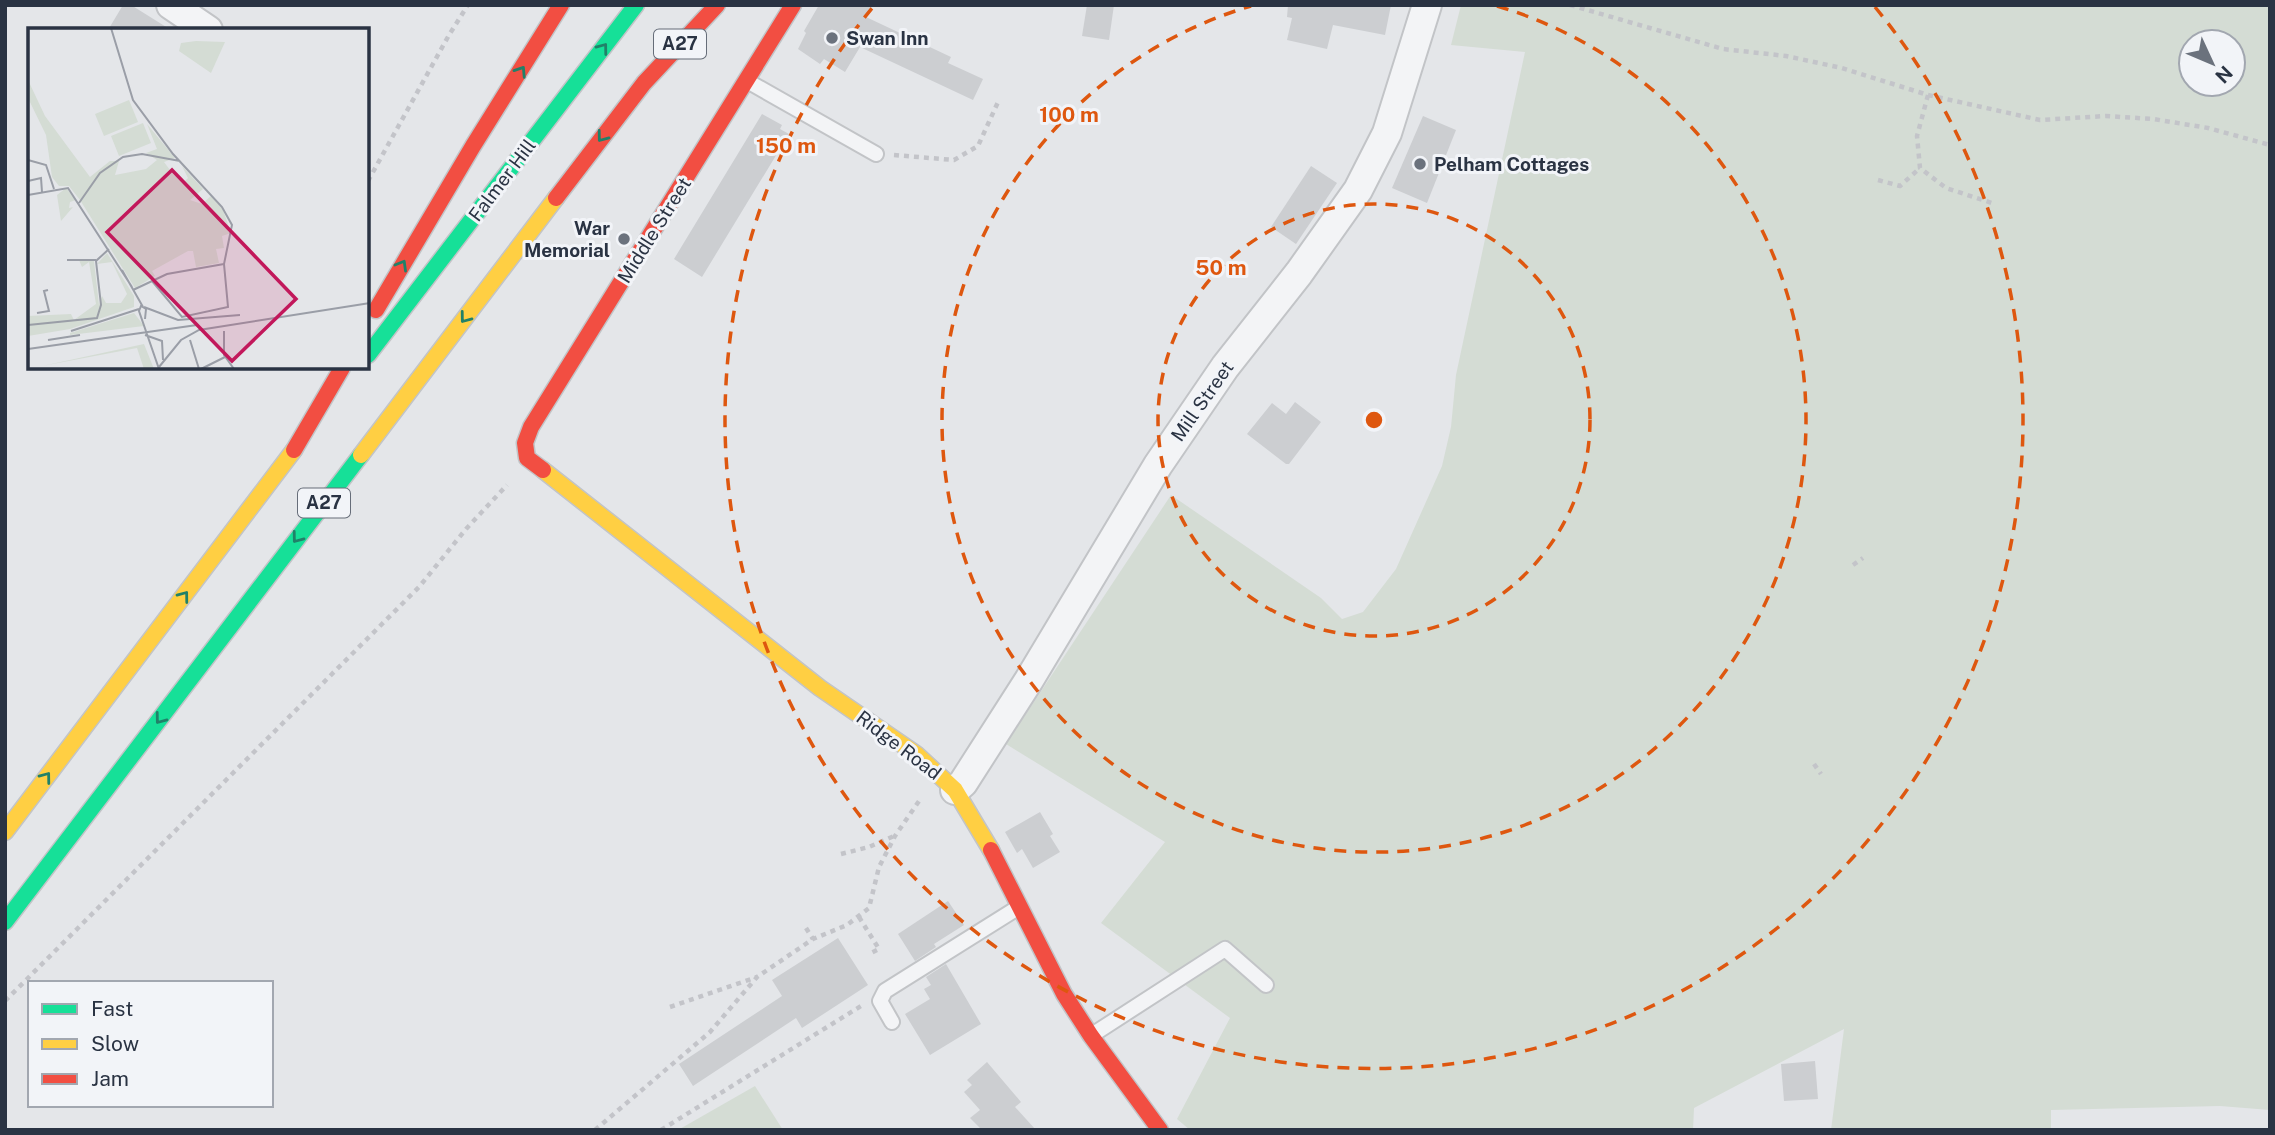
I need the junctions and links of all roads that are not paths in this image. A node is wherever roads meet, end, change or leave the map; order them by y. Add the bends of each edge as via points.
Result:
1 (171, 5) edge
2 (561, 5) edge
3 (636, 5) edge
4 (704, 5) edge
5 (717, 5) edge
6 (793, 5) edge
7 (1427, 5) edge
8 (205, 28) edge
9 (747, 81) junction
10 (644, 83) junction
11 (876, 154) road end
12 (369, 322) edge
13 (369, 354) edge
14 (341, 369) edge
15 (357, 369) edge
16 (290, 456) junction
17 (527, 458) joint
18 (947, 782) junction
19 (5, 832) edge
20 (1020, 906) junction
21 (5, 922) edge
22 (1266, 985) dead end
23 (892, 1022) dead end
24 (1091, 1036) junction
25 (1160, 1130) edge

1 - 8 street
12 -> 2 main road
13 -> 3 main road, Falmer Hill
4 - 10 main road, A27
5 - 10 main road, A27
6 - 9 main road, Middle Street
7 - 18 street, Mill Street via 1387,133 1358,190 1158,465 963,783
9 - 11 lane
9 - 17 main road, Middle Street via 531,427 525,443
10 -> 21 main road, A27
14 - 16 main road, A27
15 - 16 main road, A27
19 -> 16 main road, A27
17 - 18 main road, Ridge Road
18 - 20 main road, Ridge Road
20 - 23 lane via 885,991 880,1001
20 - 24 main road, Ridge Road via 1064,994
22 - 24 lane via 1224,949
24 - 25 main road, Ridge Road

